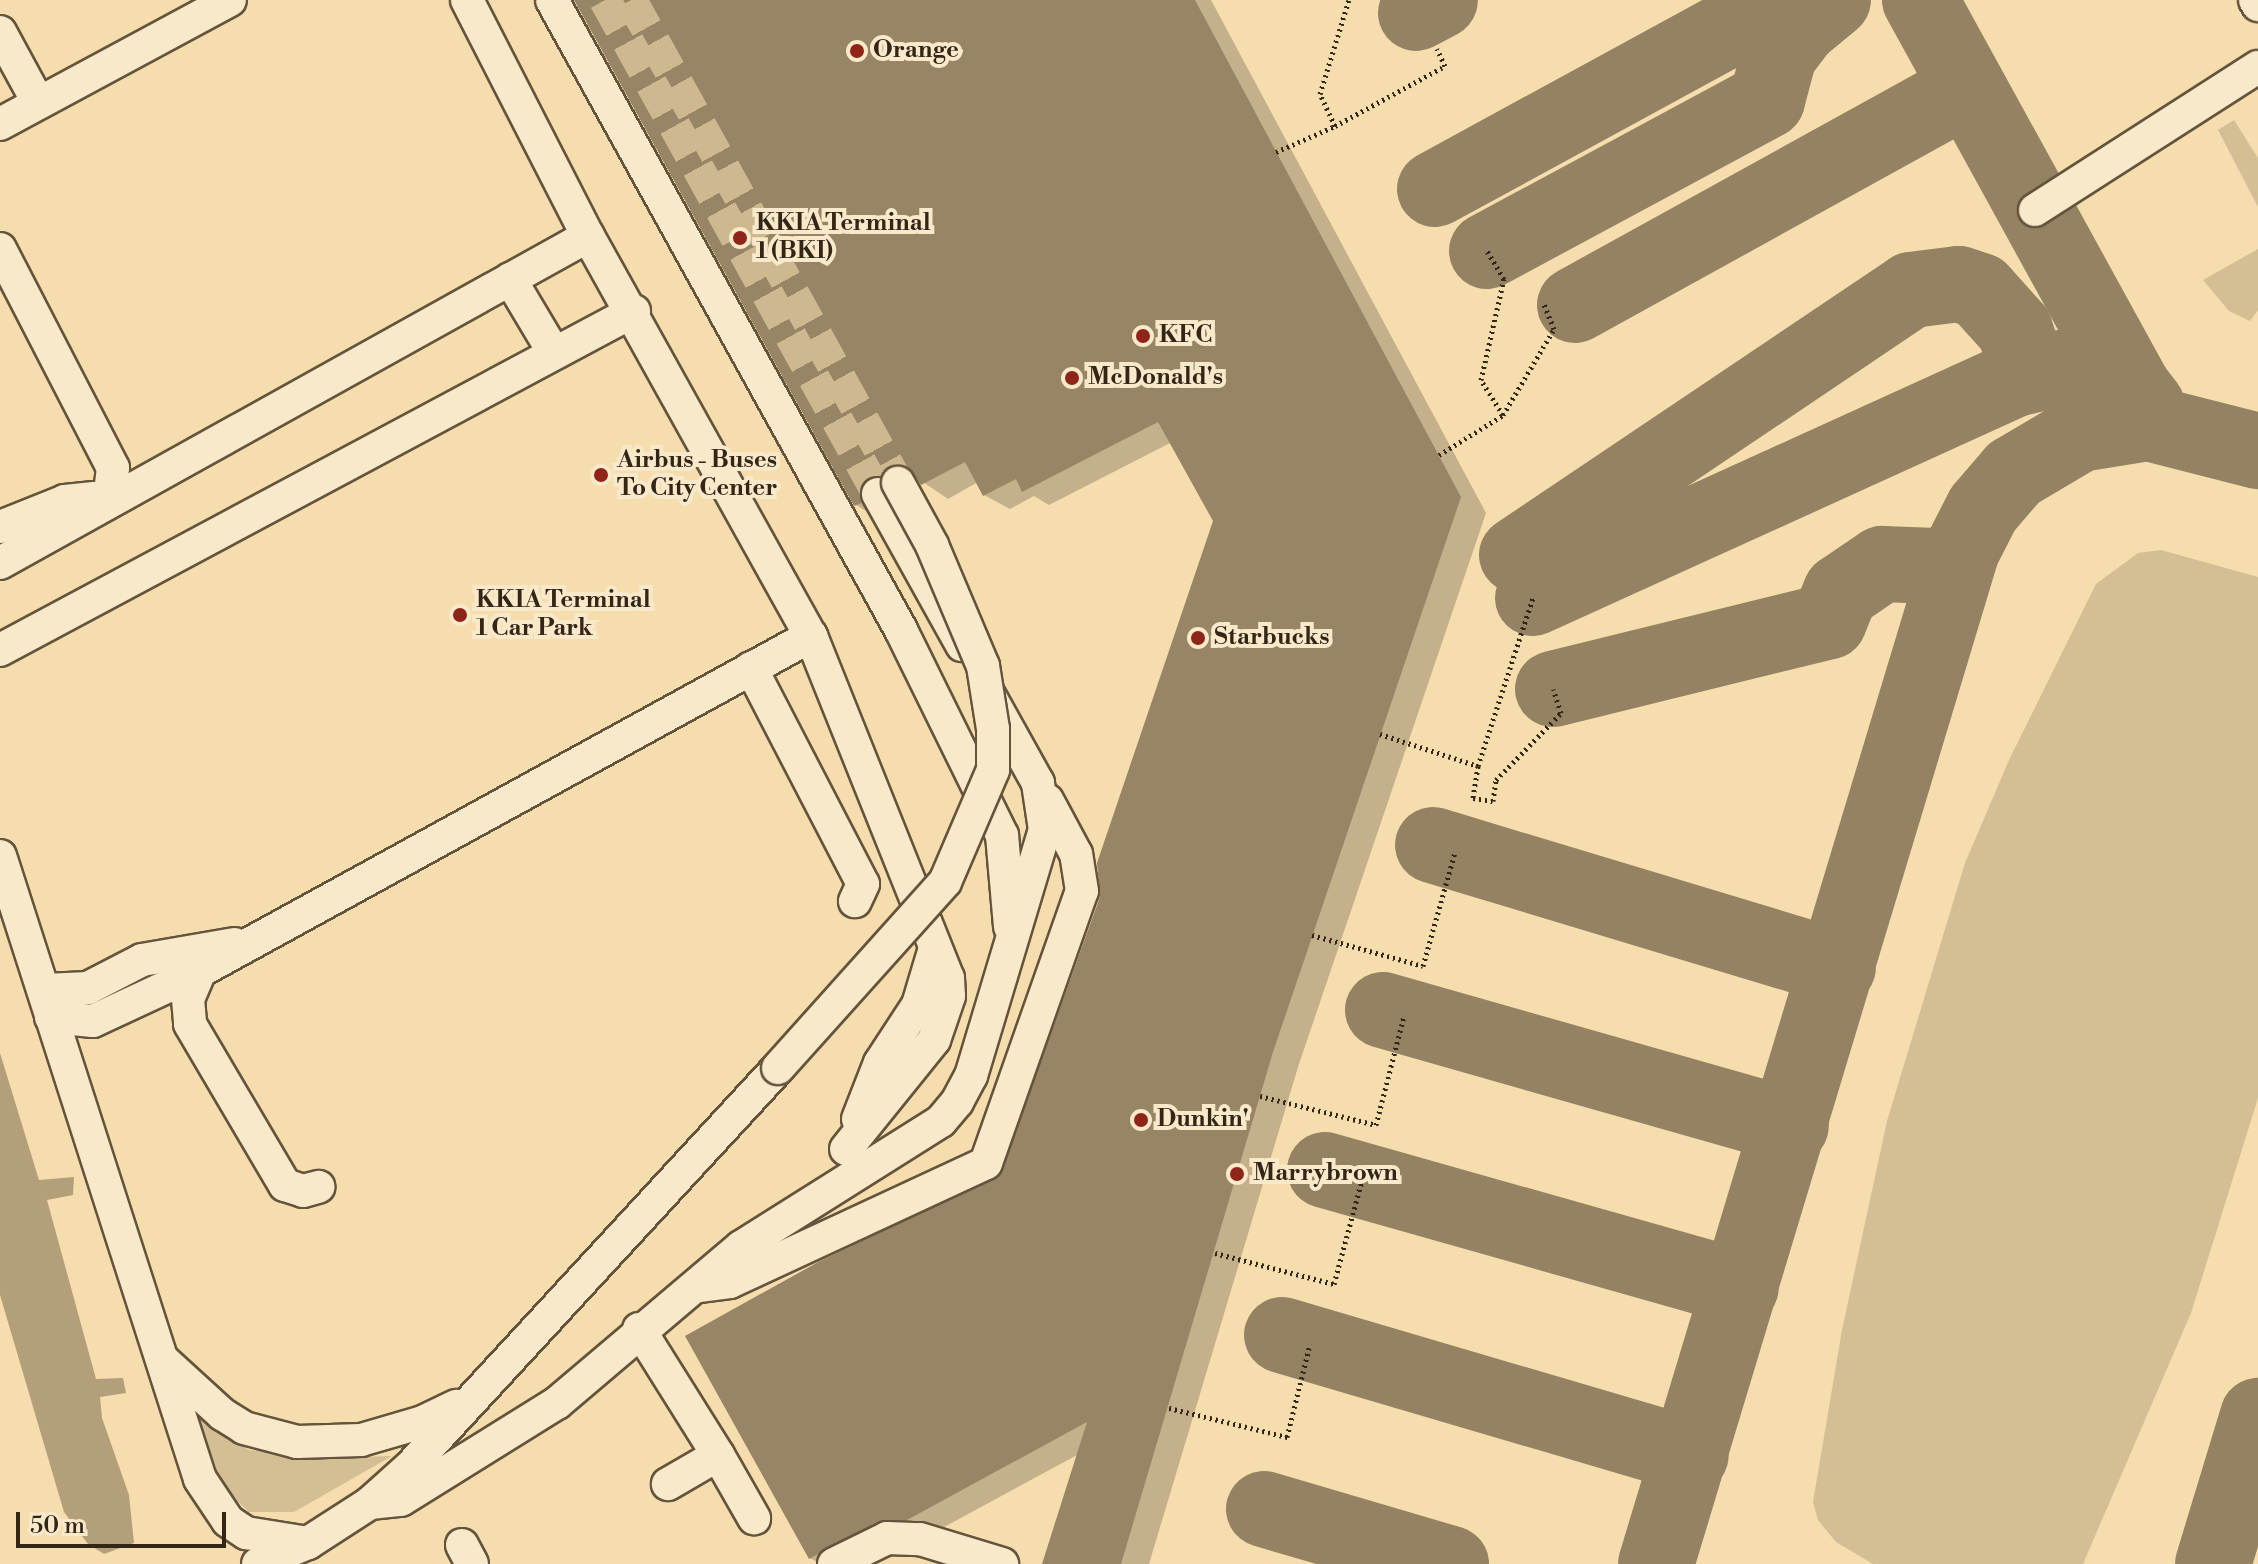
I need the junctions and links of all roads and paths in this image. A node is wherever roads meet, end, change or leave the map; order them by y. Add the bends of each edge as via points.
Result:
1 (230, 0) edge
2 (467, 0) edge
3 (552, 0) edge
4 (1349, 0) edge
5 (2255, 0) edge
6 (2258, 5) edge
7 (0, 32) edge
8 (1437, 49) dead end
9 (2258, 67) edge
10 (38, 102) junction
11 (0, 124) edge
12 (1335, 126) junction
13 (1276, 152) dead end
14 (2035, 210) dead end
15 (588, 236) junction
16 (0, 249) edge
17 (1487, 251) dead end
18 (510, 279) junction
19 (1544, 304) dead end
20 (634, 311) junction
21 (553, 351) junction
22 (1503, 415) junction
23 (1439, 455) dead end
24 (109, 499) junction
25 (0, 527) edge
26 (0, 563) edge
27 (1533, 598) dead end
28 (811, 636) junction
29 (0, 650) edge
30 (751, 668) junction
31 (1553, 689) dead end
32 (1380, 734) dead end
33 (1478, 766) junction
34 (1038, 783) junction
35 (1455, 852) dead end
36 (0, 856) edge
37 (855, 901) dead end
38 (1312, 935) dead end
39 (1011, 941) junction
40 (250, 942) junction
41 (200, 971) junction
42 (48, 1004) junction
43 (1404, 1016) dead end
44 (1260, 1096) dead end
45 (1362, 1180) dead end
46 (318, 1187) dead end
47 (820, 1194) junction
48 (1215, 1253) dead end
49 (693, 1286) junction
50 (639, 1329) junction
51 (1310, 1344) dead end
52 (158, 1354) junction
53 (469, 1399) junction
54 (1169, 1408) dead end
55 (718, 1455) junction
56 (668, 1484) dead end
57 (370, 1503) junction
58 (754, 1518) dead end
59 (308, 1543) junction
60 (258, 1564) edge
61 (834, 1564) edge
62 (1002, 1564) edge

1 - 10 street
2 - 15 street
3 - 39 street via 901,630 995,821 1005,858
4 - 12 path via 1320,94
5 - 6 street
7 - 10 street
8 - 12 path via 1445,66
9 - 14 street
10 - 11 street
12 - 13 path
15 - 18 street
15 - 20 street
16 - 24 street via 113,468
17 - 22 path via 1504,279 1481,380
18 - 21 street
18 - 24 street
19 - 22 path via 1554,329
20 - 21 street
20 - 28 street
21 - 29 street
22 - 23 path
24 - 25 street via 65,501
24 - 26 street
27 - 33 path
28 - 30 street
28 - 47 street via 935,948 918,1005 880,1063 846,1149
30 - 37 street via 863,884
30 - 40 street
31 - 33 path via 1561,713 1496,780 1493,801 1473,798
32 - 33 path
34 - 39 street via 1045,830
34 - 49 street via 1084,881 986,1163 730,1282
34 - 53 street, bridge via 888,489 932,545 983,666 993,729 993,770 945,882
35 - 38 path via 1423,966
36 - 42 street
39 - 47 street via 971,1076 957,1102 941,1121
40 - 41 street
40 - 42 street via 142,960
41 - 42 street via 93,1021
41 - 46 street via 188,999 190,1024 285,1185 303,1191
42 - 52 street
43 - 44 path via 1376,1125
45 - 48 path via 1334,1284
47 - 49 street
49 - 50 street
50 - 55 street
50 - 57 street via 557,1403 401,1500
51 - 54 path via 1287,1437
52 - 53 street via 244,1428 297,1442 388,1434
52 - 59 street via 213,1503 246,1533
53 - 57 street via 410,1467
55 - 56 street
55 - 58 street
57 - 59 street
59 - 60 street
61 - 62 street via 887,1538 920,1539

